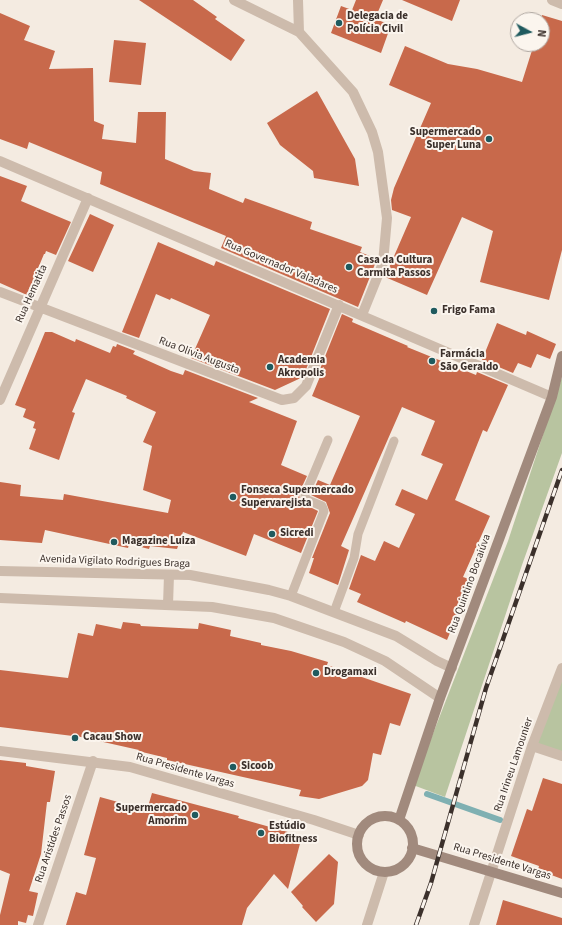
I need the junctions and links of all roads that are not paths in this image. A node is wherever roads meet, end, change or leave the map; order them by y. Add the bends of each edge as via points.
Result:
1 (234, 0) edge
2 (298, 0) edge
3 (552, 0) edge
4 (562, 4) edge
5 (299, 32) junction
6 (0, 161) edge
7 (88, 198) junction
8 (0, 292) edge
9 (339, 305) junction
10 (39, 307) junction
11 (362, 315) junction
12 (562, 356) edge
13 (552, 397) junction
14 (0, 400) edge
15 (328, 440) dead end
16 (394, 441) dead end
17 (0, 571) edge
18 (169, 575) junction
19 (291, 596) junction
20 (0, 598) edge
21 (168, 605) junction
22 (334, 612) junction
23 (452, 668) junction
24 (562, 668) edge
25 (440, 698) junction
26 (532, 746) junction
27 (0, 751) edge
28 (562, 756) edge
29 (93, 761) junction
30 (399, 820) junction
31 (359, 835) junction
32 (412, 848) junction
33 (491, 870) junction
34 (384, 872) junction
35 (562, 893) edge
36 (38, 925) edge
37 (367, 925) edge
38 (474, 925) edge

1 - 5 street
2 - 5 street
3 - 4 street
5 - 11 street via 353,92 372,132 378,152 388,218 383,263
6 - 7 street, Rua Governador Valadares
7 - 9 street, Rua Governador Valadares
7 - 10 street, Rua Hematita
8 - 10 street, Rua Olívia Augusta
9 - 10 street, Rua Olívia Augusta via 306,386 294,398 282,400
9 - 11 street, Rua Governador Valadares
10 - 14 street, Rua Hematita
11 - 13 street, Rua Governador Valadares
12 - 13 main road, Rua Quintino Bocaiúva
13 - 23 main road, Rua Quintino Bocaiúva
15 - 19 lane via 305,495 305,499 322,506 324,511
16 - 22 lane via 358,534 354,558
17 - 18 street, Avenida Vigilato Rodrigues Braga
18 - 19 street, Avenida Vigilato Rodrigues Braga via 190,575
18 - 21 street
19 - 22 street, Avenida Vigilato Rodrigues Braga
20 - 21 street
21 - 25 street via 212,607 274,618 344,642 385,661
22 - 23 street, Avenida Vigilato Rodrigues Braga via 396,636
23 - 25 main road, Rua Quintino Bocaiúva
24 - 26 street, Rua Irineu Lamounier
25 - 30 main road, Rua Quintino Bocaiúva
26 - 28 street
26 - 33 street, Rua Irineu Lamounier
27 - 29 street, Rua Presidente Vargas
29 - 31 street, Rua Presidente Vargas via 130,767
29 - 36 street, Rua Aristides Passos
30 - 31 main road via 384,816 376,818 363,827
30 - 32 main road via 410,832
31 - 34 main road via 358,852 362,859 375,870
32 - 33 main road, Rua Presidente Vargas
32 - 34 main road via 406,863
33 - 35 main road, Rua Presidente Vargas
33 - 38 street, Rua Irineu Lamounier
34 - 37 street

